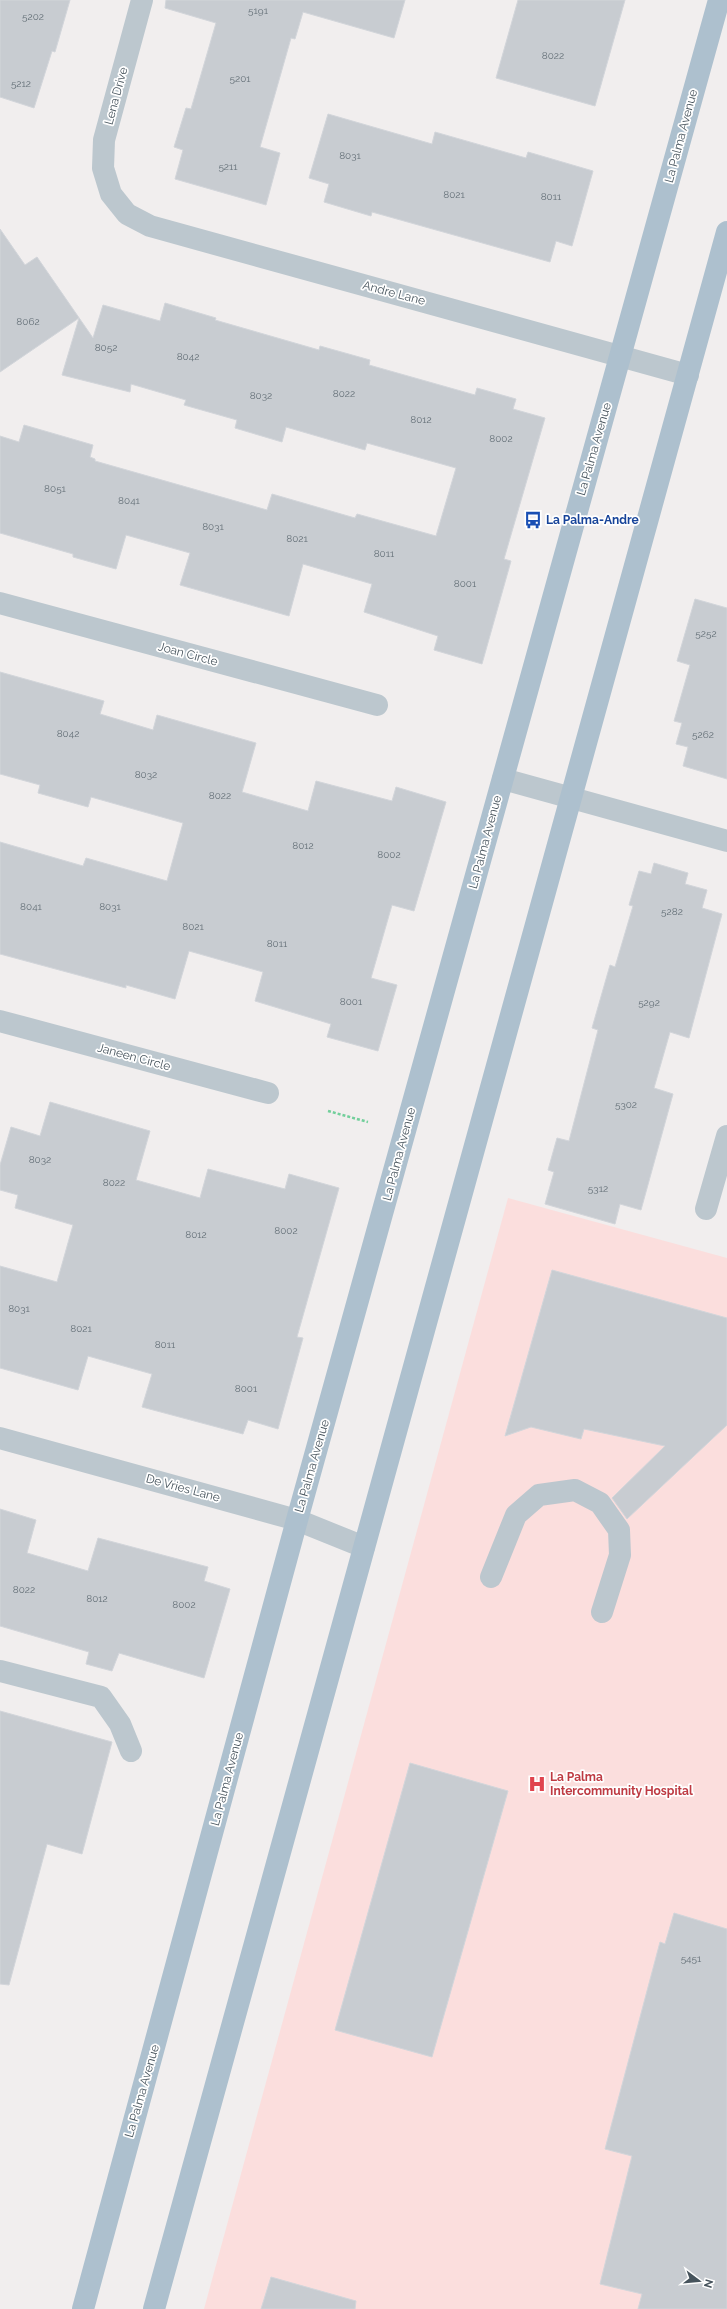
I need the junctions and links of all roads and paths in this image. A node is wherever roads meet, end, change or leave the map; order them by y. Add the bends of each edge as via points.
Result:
1 (142, 0) edge
2 (719, 0) edge
3 (111, 194) joint
4 (727, 232) edge
5 (620, 356) junction
6 (688, 375) junction
7 (0, 603) edge
8 (377, 705) dead end
9 (503, 779) junction
10 (571, 796) junction
11 (727, 841) edge
12 (0, 1021) edge
13 (268, 1093) dead end
14 (328, 1111) dead end
15 (368, 1122) dead end
16 (727, 1136) edge
17 (706, 1209) dead end
18 (0, 1438) edge
19 (297, 1520) junction
20 (364, 1547) junction
21 (491, 1577) dead end
22 (602, 1612) dead end
23 (0, 1671) edge
24 (131, 1751) dead end
25 (83, 2309) edge
26 (154, 2309) edge

1 - 3 street, Lena Drive via 104,140 103,168
2 - 5 main road, La Palma Avenue
3 - 5 street, Andre Lane via 127,214 150,226
4 - 6 main road
5 - 6 street, Andre Lane
5 - 9 main road, La Palma Avenue
6 - 10 main road
7 - 8 street, Joan Circle
9 - 10 street
9 - 19 main road, La Palma Avenue
10 - 11 street
10 - 20 main road
12 - 13 street, Janeen Circle
14 - 15 path
16 - 17 street
18 - 19 street, De Vries Lane
19 - 20 street, De Vries Lane
19 - 25 main road, La Palma Avenue
20 - 26 main road
21 - 22 street via 516,1515 539,1495 575,1490 600,1503 619,1530 620,1555
23 - 24 street via 101,1697 120,1724

